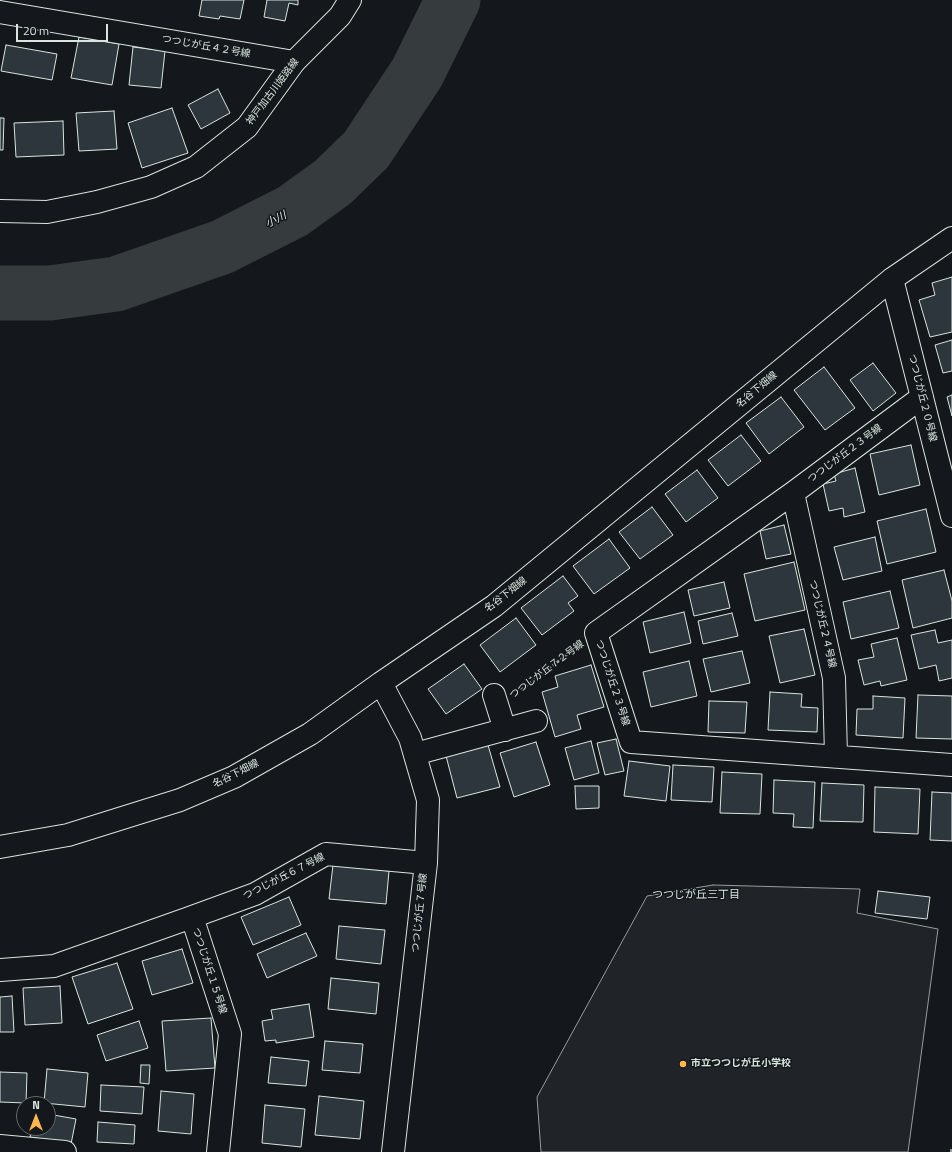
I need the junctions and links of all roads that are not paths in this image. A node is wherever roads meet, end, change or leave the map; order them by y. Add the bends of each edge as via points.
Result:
1 (350, 0) edge
2 (0, 12) edge
3 (294, 62) junction
4 (0, 211) edge
5 (952, 238) edge
6 (892, 279) junction
7 (922, 397) junction
8 (793, 494) junction
9 (952, 516) edge
10 (381, 683) junction
11 (496, 701) road end
12 (536, 721) dead end
13 (505, 730) junction
14 (415, 754) junction
15 (836, 756) junction
16 (952, 765) edge
17 (0, 847) edge
18 (426, 863) junction
19 (192, 917) junction
20 (0, 970) edge
21 (0, 1146) edge
22 (65, 1152) edge
23 (218, 1152) edge
24 (393, 1152) edge

1 - 3 street, 神戸加古川姫路線 via 340,16
2 - 3 street, つつじが丘４２号線
3 - 4 street, 神戸加古川姫路線 via 247,127 196,167 151,187 97,202 47,212
5 - 6 street, 名谷下畑線
6 - 7 street, つつじが丘２０号線
6 - 10 street, 名谷下畑線 via 494,606
7 - 8 street, つつじが丘２３号線
7 - 9 street, つつじが丘２０号線
8 - 15 street, つつじが丘２４号線 via 834,678
8 - 15 street, つつじが丘２３号線 via 596,633 631,742
10 - 14 street, つつじが丘７号線 via 410,738
10 - 17 street, 名谷下畑線 via 310,734 234,777 180,800 68,835
11 - 13 street
12 - 13 street
13 - 14 street
14 - 18 street, つつじが丘７号線 via 428,800
15 - 16 street, つつじが丘２３号線
18 - 19 street, つつじが丘６７号線 via 326,854 255,894
18 - 24 street, つつじが丘７号線
19 - 20 street, つつじが丘１５号線 via 54,966
19 - 23 street, つつじが丘１５号線 via 230,1034
21 - 22 street

